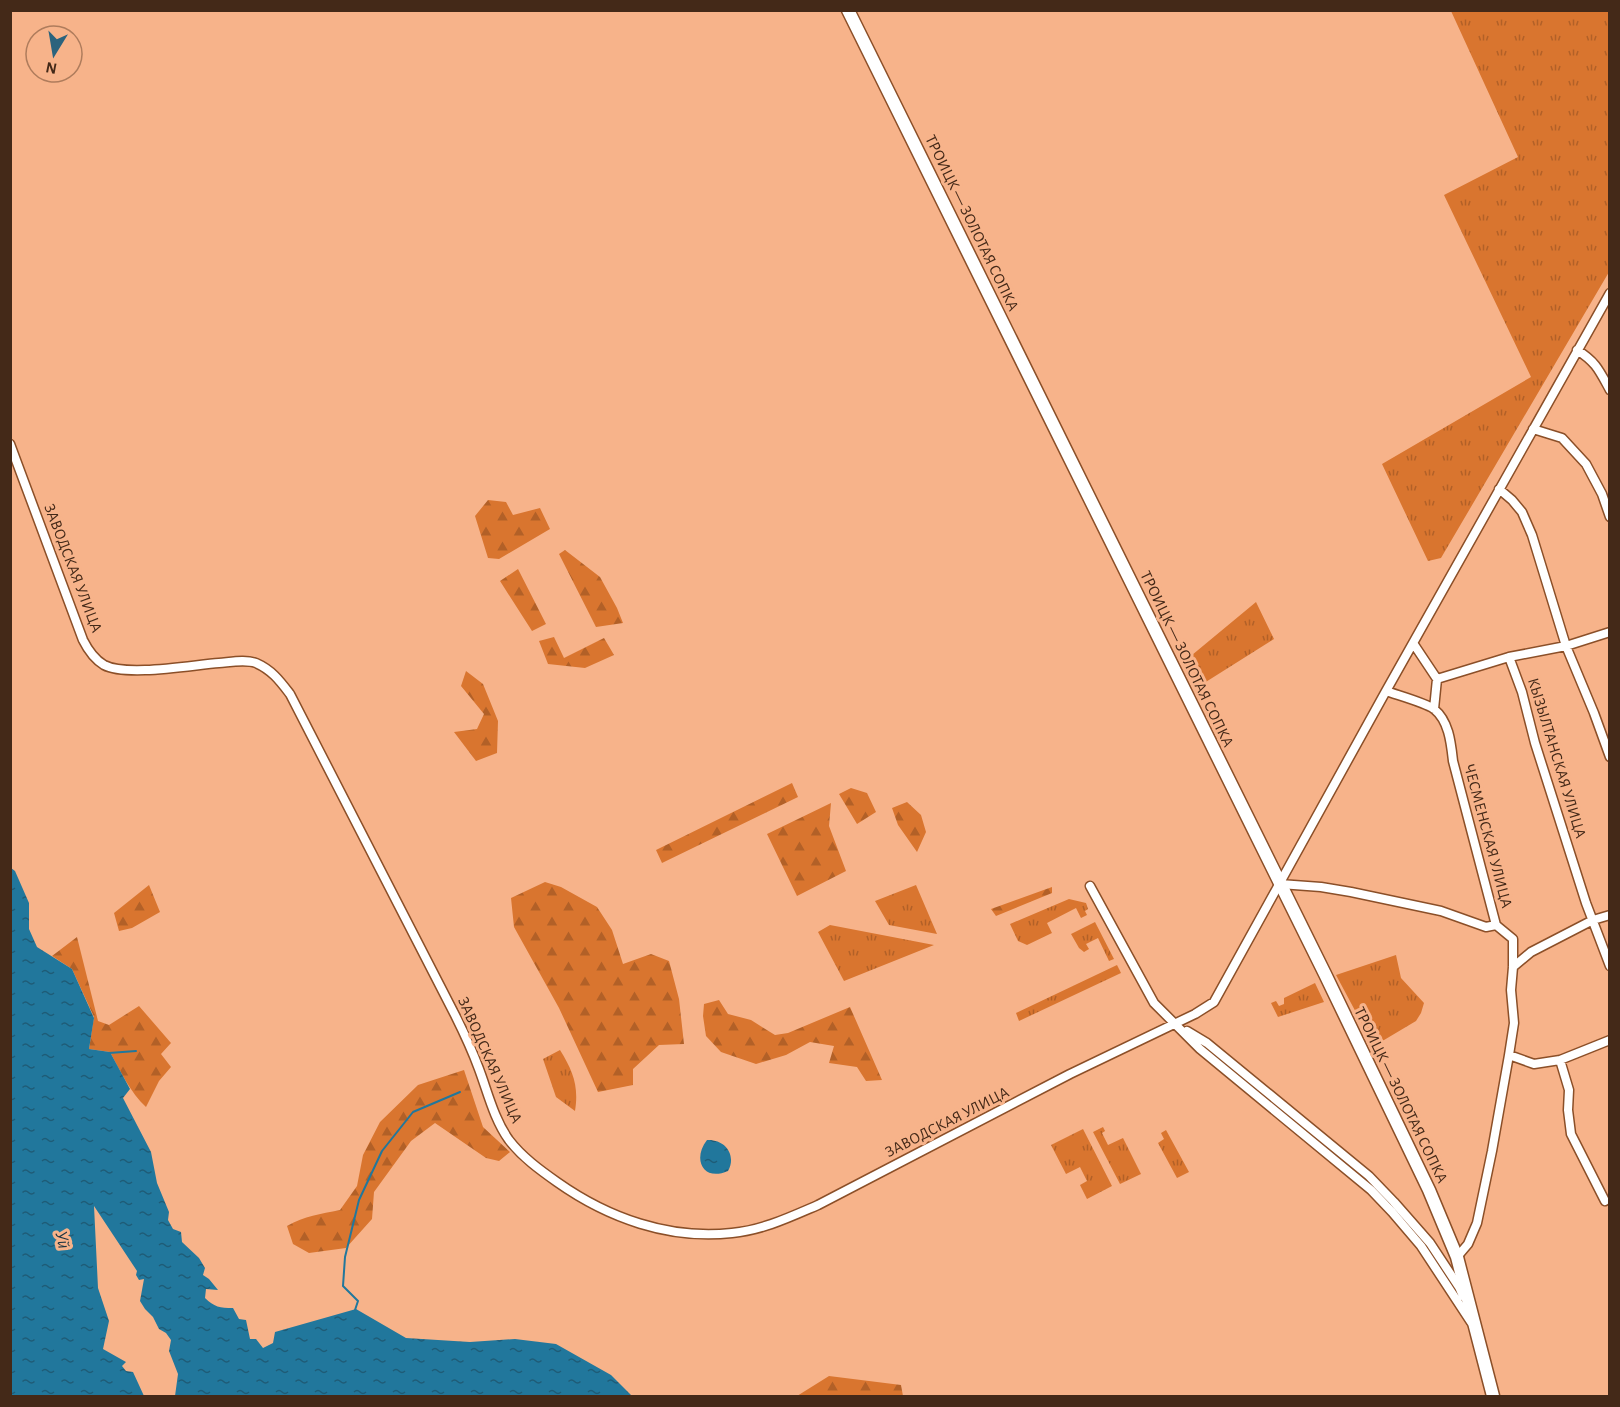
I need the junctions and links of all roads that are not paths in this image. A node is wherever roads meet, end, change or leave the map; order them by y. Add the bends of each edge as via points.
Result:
1 (848, 10) edge
2 (1610, 292) edge
3 (1577, 350) junction
4 (1610, 390) edge
5 (1533, 429) junction
6 (10, 444) edge
7 (1499, 489) junction
8 (1610, 517) edge
9 (1610, 632) edge
10 (1413, 643) junction
11 (1566, 646) junction
12 (1509, 657) junction
13 (1437, 678) junction
14 (1386, 691) junction
15 (1434, 709) junction
16 (1610, 757) edge
17 (1280, 884) junction
18 (1090, 886) dead end
19 (1610, 915) edge
20 (1593, 920) junction
21 (1496, 925) junction
22 (1512, 939) junction
23 (1531, 952) junction
24 (1610, 966) edge
25 (1513, 967) junction
26 (1173, 1024) junction
27 (1610, 1040) edge
28 (1509, 1055) junction
29 (1560, 1060) junction
30 (1605, 1201) dead end
31 (1457, 1257) junction
32 (1477, 1330) junction
33 (1493, 1396) edge

1 - 17 street, ТРОИЦК — ЗОЛОТАЯ СОПКА
2 - 3 street, ЗАВОДСКАЯ УЛИЦА
3 - 4 street via 1597,366
3 - 5 street, ЗАВОДСКАЯ УЛИЦА
5 - 7 street, ЗАВОДСКАЯ УЛИЦА
5 - 8 street via 1562,438 1586,464
6 - 26 street, ЗАВОДСКАЯ УЛИЦА via 83,640 95,658 116,669 137,670 238,661 255,663 275,674 290,694 455,1015 500,1125 533,1164 598,1208 652,1228 684,1233 708,1235 757,1229 818,1205
7 - 10 street, ЗАВОДСКАЯ УЛИЦА
7 - 11 street via 1522,512 1532,535
9 - 11 street
10 - 13 street
10 - 14 street, ЗАВОДСКАЯ УЛИЦА
11 - 12 street
11 - 16 street
12 - 13 street
12 - 20 street, КЫЗЫЛТАНСКАЯ УЛИЦА
13 - 15 street
14 - 15 street
14 - 17 street, ЗАВОДСКАЯ УЛИЦА
15 - 21 street, ЧЕСМЕНСКАЯ УЛИЦА via 1445,721
17 - 21 street via 1331,888 1441,911 1486,927
17 - 26 street, ЗАВОДСКАЯ УЛИЦА via 1214,1002
17 - 31 street, ТРОИЦК — ЗОЛОТАЯ СОПКА via 1429,1190
18 - 26 street via 1154,1004
19 - 20 street
20 - 23 street
20 - 24 street, КЫЗЫЛТАНСКАЯ УЛИЦА
21 - 22 street, ЧЕСМЕНСКАЯ УЛИЦА
22 - 23 street, ЧЕСМЕНСКАЯ УЛИЦА
22 - 25 street
23 - 25 street
25 - 28 street via 1514,1023
26 - 32 street via 1371,1190 1421,1246
27 - 29 street
28 - 29 street via 1534,1064
28 - 31 street via 1477,1223
29 - 30 street via 1569,1090 1571,1134
31 - 32 street, ТРОИЦК — ЗОЛОТАЯ СОПКА
32 - 33 street, ТРОИЦК — ЗОЛОТАЯ СОПКА

